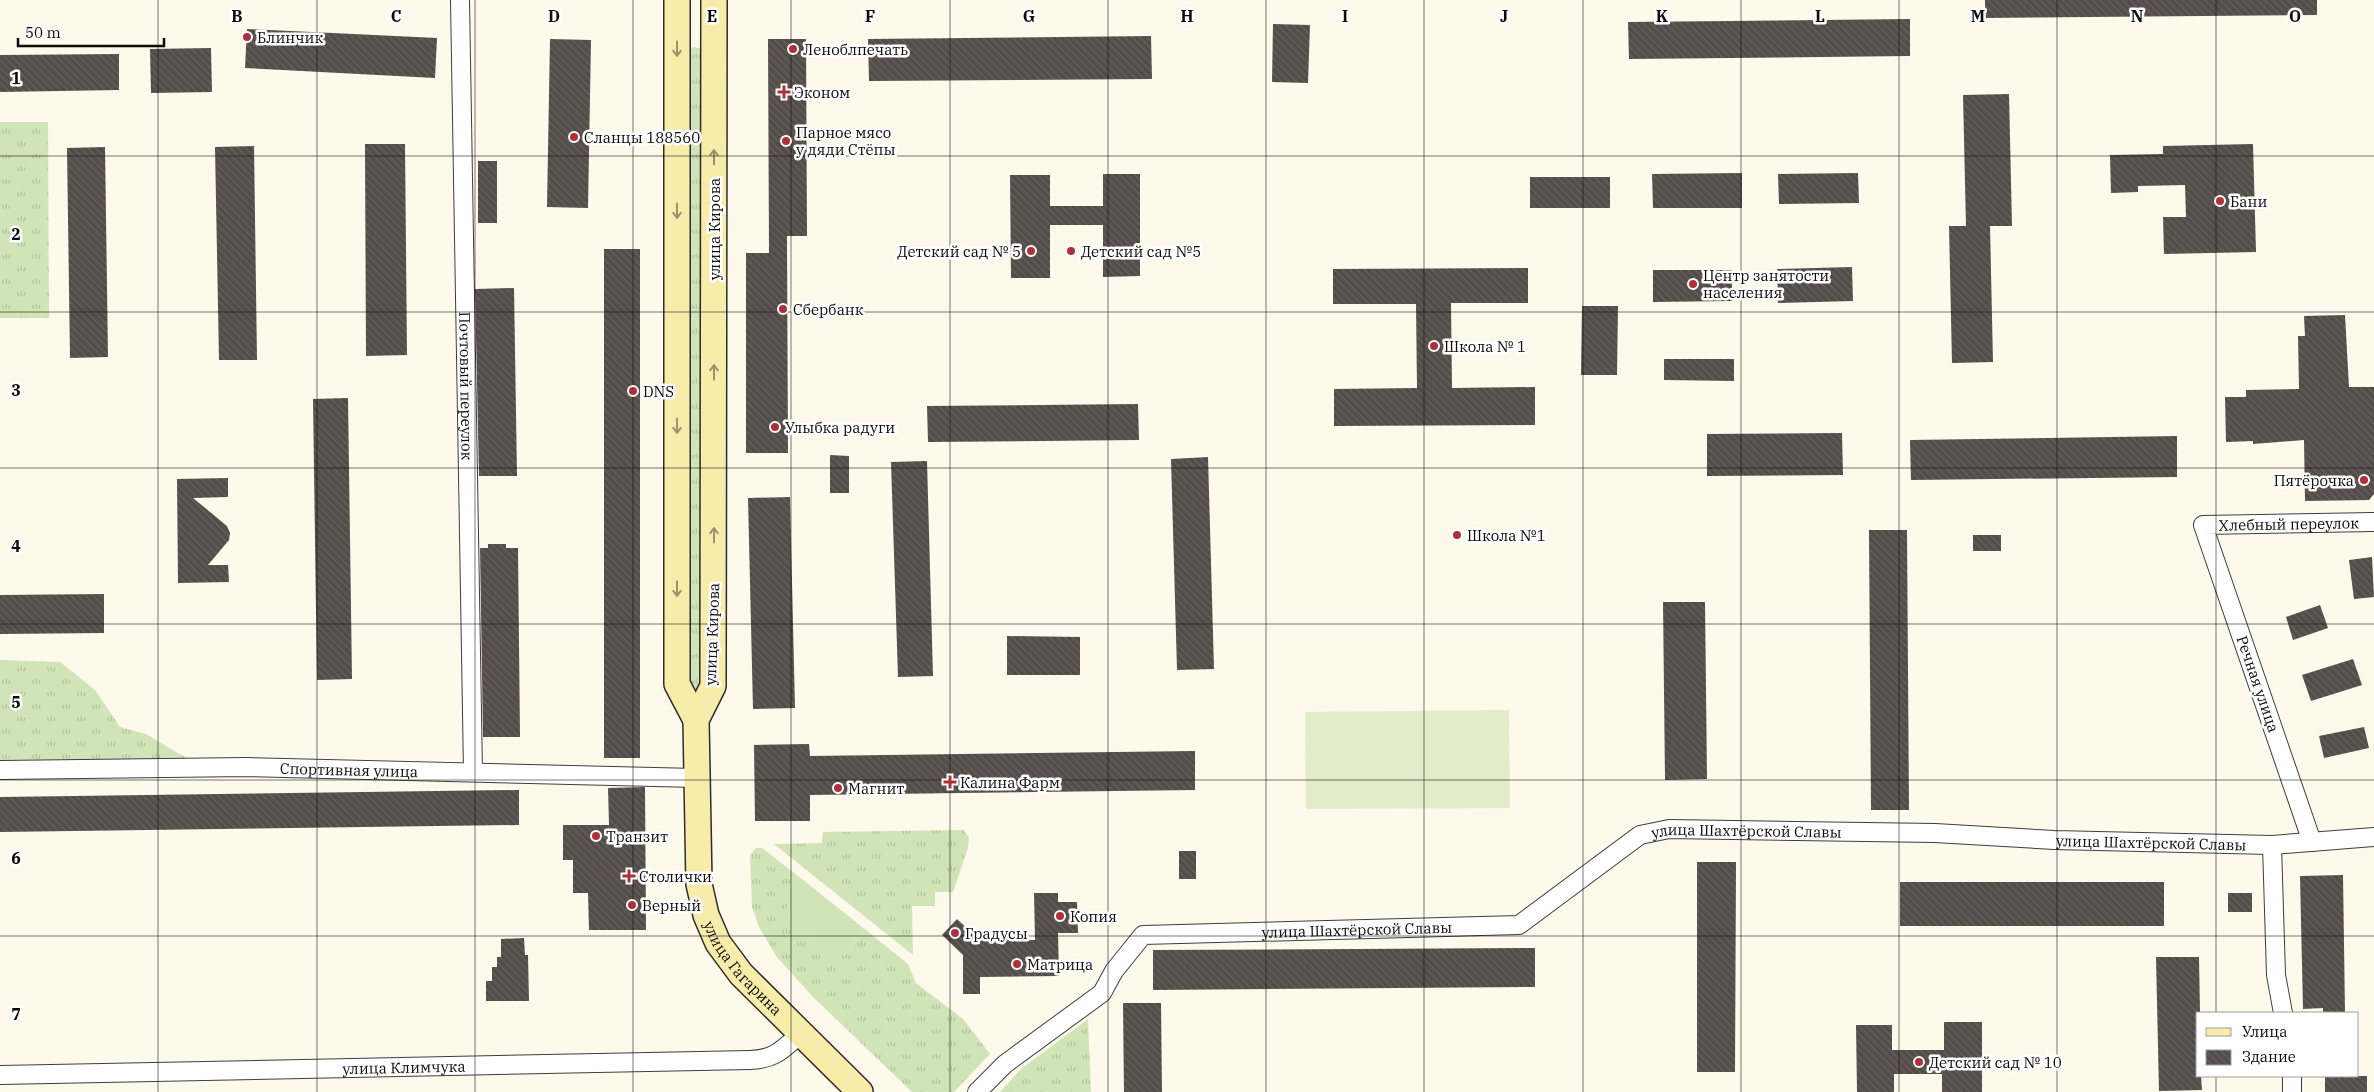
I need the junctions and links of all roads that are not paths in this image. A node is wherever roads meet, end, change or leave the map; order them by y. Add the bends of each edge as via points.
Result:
1 (460, 0) edge
2 (678, 0) edge
3 (714, 0) edge
4 (2374, 522) edge
5 (2203, 525) joint
6 (696, 720) junction
7 (0, 770) edge
8 (473, 772) junction
9 (696, 778) junction
10 (2374, 838) edge
11 (2312, 842) junction
12 (2272, 845) junction
13 (2283, 1012) edge
14 (800, 1034) junction
15 (0, 1075) edge
16 (2292, 1077) edge
17 (860, 1092) edge
18 (977, 1092) edge
19 (2292, 1092) edge

1 - 8 street, Почтовый переулок
2 -> 6 main road, улица Кирова via 677,684
6 -> 3 main road, улица Кирова via 713,686
4 - 5 street, Хлебный переулок
5 - 11 street, Речная улица
6 - 9 main road, улица Гагарина
7 - 8 street, Спортивная улица via 247,768
8 - 9 street, Спортивная улица
9 - 14 main road, улица Гагарина via 699,884 706,915 718,943 741,974
10 - 11 street, улица Шахтёрской Славы
11 - 12 street, улица Шахтёрской Славы
12 - 13 street via 2276,976
12 - 18 street, улица Шахтёрской Славы via 2054,840 1936,833 1669,829 1640,836 1519,925 1142,935 1114,971 1102,993 1005,1064
14 - 15 street, улица Климчука via 779,1053 767,1059 750,1060
14 - 17 main road, улица Гагарина
16 - 19 street

